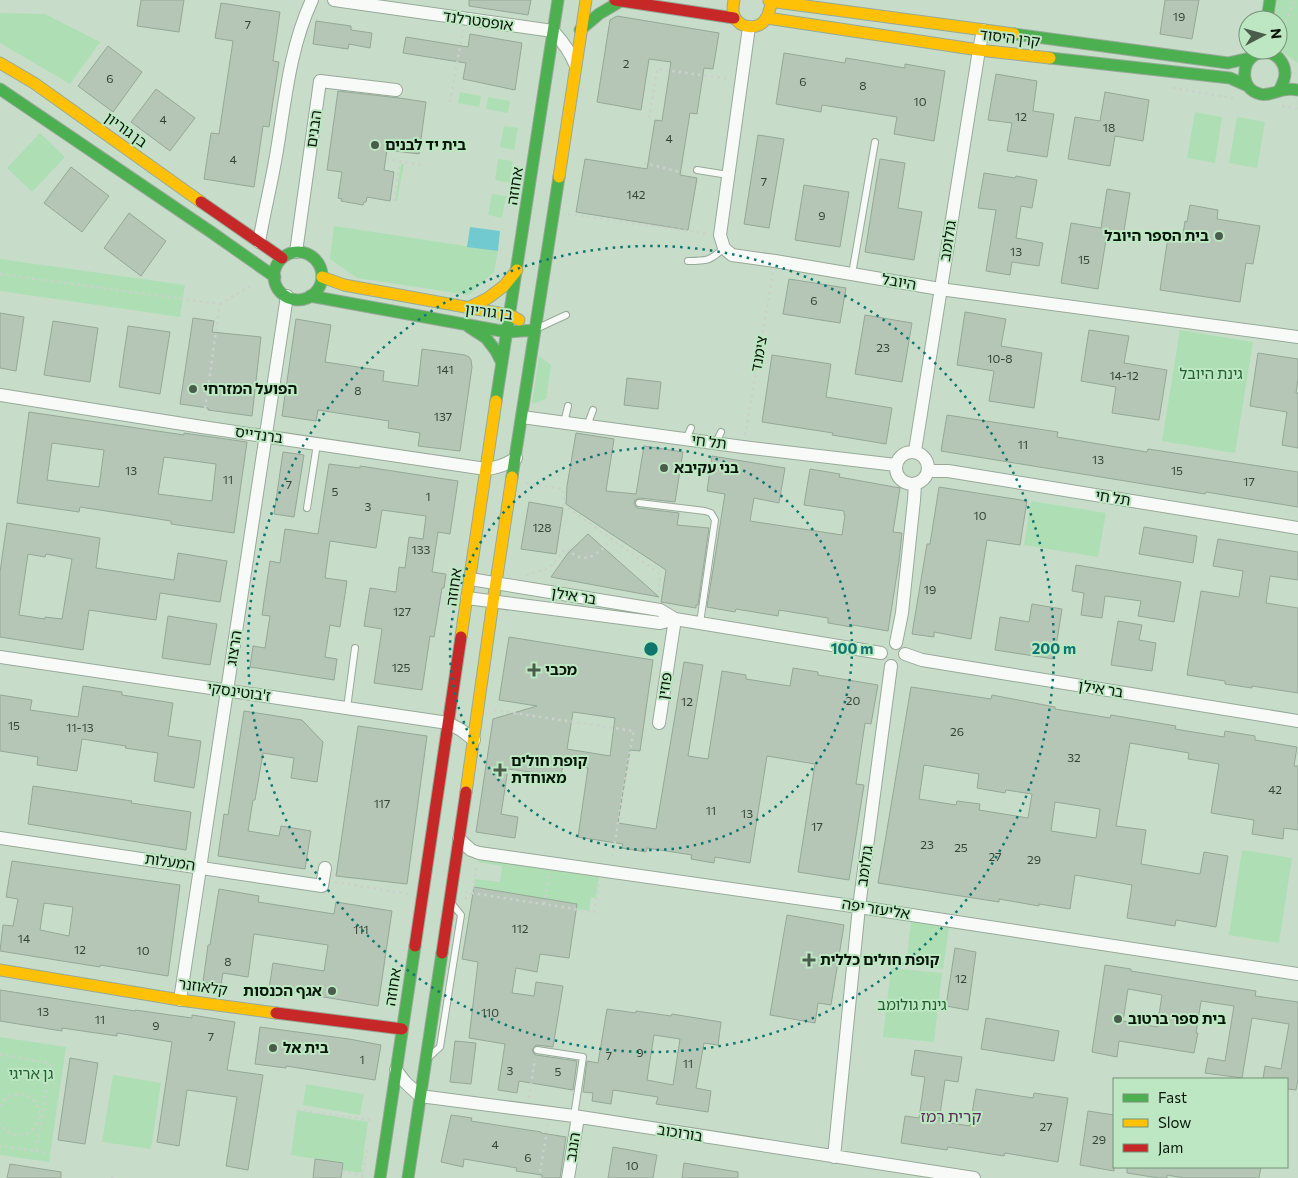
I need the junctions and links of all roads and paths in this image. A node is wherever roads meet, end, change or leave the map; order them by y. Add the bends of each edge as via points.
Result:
1 (312, 0) edge
2 (334, 0) edge
3 (558, 0) edge
4 (586, 0) edge
5 (618, 0) edge
6 (734, 0) edge
7 (1295, 0) edge
8 (768, 1) edge
9 (1288, 17) edge
10 (734, 18) junction
11 (767, 18) junction
12 (465, 19) junction
13 (749, 27) junction
14 (580, 30) junction
15 (983, 30) junction
16 (553, 31) junction
17 (978, 50) junction
18 (1241, 60) edge
19 (1249, 60) edge
20 (1282, 60) edge
21 (0, 63) edge
22 (575, 64) junction
23 (741, 80) junction
24 (1248, 86) junction
25 (0, 89) edge
26 (396, 90) dead end
27 (1298, 90) edge
28 (1279, 91) junction
29 (450, 102) dead end
30 (649, 118) dead end
31 (875, 142) dead end
32 (386, 159) dead end
33 (400, 162) junction
34 (644, 163) dead end
35 (422, 165) dead end
36 (697, 173) joint
37 (728, 175) junction
38 (394, 202) dead end
39 (553, 212) junction
40 (722, 241) junction
41 (259, 242) junction
42 (296, 252) junction
43 (282, 258) junction
44 (775, 260) junction
45 (688, 261) dead end
46 (517, 270) junction
47 (0, 274) edge
48 (852, 274) junction
49 (275, 277) junction
50 (322, 277) junction
51 (252, 285) dead end
52 (940, 289) junction
53 (287, 296) junction
54 (310, 296) junction
55 (220, 304) junction
56 (468, 308) junction
57 (510, 315) junction
58 (566, 316) dead end
59 (464, 324) junction
60 (535, 330) junction
61 (507, 332) junction
62 (1298, 337) edge
63 (502, 363) junction
64 (0, 395) edge
65 (568, 406) dead end
66 (592, 410) dead end
67 (522, 417) junction
68 (564, 423) junction
69 (587, 426) junction
70 (202, 427) junction
71 (266, 436) junction
72 (317, 444) junction
73 (743, 447) junction
74 (915, 451) junction
75 (516, 458) junction
76 (896, 465) junction
77 (486, 469) junction
78 (928, 471) junction
79 (512, 481) junction
80 (914, 484) junction
81 (639, 503) dead end
82 (308, 508) dead end
83 (1298, 528) edge
84 (612, 540) junction
85 (522, 576) dead end
86 (470, 579) junction
87 (496, 584) junction
88 (467, 598) junction
89 (493, 602) junction
90 (660, 610) junction
91 (675, 619) junction
92 (700, 623) junction
93 (896, 643) junction
94 (355, 648) dead end
95 (881, 653) junction
96 (904, 654) junction
97 (0, 657) edge
98 (891, 666) junction
99 (227, 690) junction
100 (347, 708) junction
101 (478, 708) junction
102 (1298, 721) edge
103 (448, 723) junction
104 (659, 723) dead end
105 (474, 740) junction
106 (0, 838) edge
107 (459, 839) junction
108 (479, 853) junction
109 (551, 863) junction
110 (200, 867) junction
111 (325, 868) dead end
112 (605, 871) junction
113 (334, 882) dead end
114 (472, 893) junction
115 (450, 895) junction
116 (422, 896) junction
117 (544, 904) junction
118 (859, 906) junction
119 (0, 970) edge
120 (1298, 974) edge
121 (180, 1000) junction
122 (402, 1029) junction
123 (537, 1050) joint
124 (0, 1054) edge
125 (396, 1070) junction
126 (420, 1096) junction
127 (0, 1106) edge
128 (297, 1110) dead end
129 (526, 1110) junction
130 (550, 1113) junction
131 (576, 1117) junction
132 (372, 1120) dead end
133 (0, 1123) edge
134 (3, 1128) junction
135 (0, 1132) edge
136 (0, 1146) edge
137 (36, 1151) junction
138 (50, 1153) dead end
139 (834, 1157) junction
140 (113, 1172) dead end
141 (342, 1172) dead end
142 (112, 1178) edge
143 (380, 1178) edge
144 (408, 1178) edge
145 (539, 1178) edge
146 (568, 1178) edge
147 (974, 1178) edge

1 - 41 street via 292,60
2 - 12 street, אופסטרלנד
3 - 16 main road, אחוזה
4 - 14 main road
5 - 10 main road
5 - 14 main road
6 - 10 main road
7 - 9 path
8 - 11 main road
8 - 15 main road, קרן היסוד
10 - 13 main road
11 - 13 main road via 759,25
11 - 17 main road, קרן היסוד
12 - 16 street, אופסטרלנד
12 - 29 path
13 - 23 street
14 - 22 main road
15 - 17 street, גולומב
15 - 18 main road, קרן היסוד via 1228,63
16 - 22 street
16 - 46 main road, אחוזה
17 - 24 main road, קרן היסוד via 1230,78
17 - 52 street, גולומב
19 - 24 main road via 1244,72
20 - 28 main road via 1290,69
21 - 41 main road, בן גוריון via 34,83
22 - 39 main road
23 - 30 path via 658,68
23 - 37 street
24 - 28 main road via 1259,94
25 - 49 main road
26 - 42 street, הבנים via 320,82
27 - 28 main road
31 - 48 lane
32 - 33 path
33 - 35 path
33 - 38 path
34 - 36 path
36 - 37 lane
37 - 40 street
39 - 40 path
39 - 60 main road
40 - 44 street, היובל via 732,255
40 - 45 lane via 714,258
41 - 43 main road, בן גוריון
42 - 43 main road
42 - 50 main road via 312,256 318,262
43 - 49 main road
44 - 48 street, היובל
44 - 73 path, צימנד
46 - 56 main road via 504,286
46 - 57 main road, אחוזה
47 - 55 path
48 - 52 street, היובל
49 - 53 main road via 281,292
50 - 54 main road via 320,285
50 - 56 main road, בן גוריון via 344,285
51 - 55 path
52 - 62 street, היובל
52 - 74 street, גולומב
53 - 54 main road via 295,299
53 - 71 street, הרצוג
54 - 59 main road, בן גוריון
55 - 70 path
56 - 57 main road, בן גוריון
57 - 60 main road, בן גוריון
57 - 61 main road, אחוזה
58 - 60 lane
59 - 61 main road, בן גוריון
59 - 63 main road via 486,338
60 - 61 main road, בן גוריון
60 - 67 main road
61 - 63 main road, אחוזה
63 - 77 main road, אחוזה
64 - 70 street, ברנדייס
65 - 68 lane
66 - 69 lane
67 - 68 street, תל חי
67 - 75 main road
68 - 69 street, תל חי
69 - 73 street, תל חי via 718,438
70 - 71 street, ברנדייס
71 - 72 street, ברנדייס
71 - 99 street, הרצוג
72 - 77 street, ברנדייס
72 - 82 lane
73 - 76 street, תל חי
74 - 76 street via 906,452
74 - 78 street via 923,455
75 - 77 street, ברנדייס via 508,464
75 - 79 main road
76 - 80 street via 902,480
77 - 86 main road, אחוזה
78 - 80 street via 922,481
78 - 83 street, תל חי via 948,471
79 - 84 path via 563,489 564,505
79 - 87 main road
80 - 93 street via 902,613
81 - 92 lane via 705,510 715,520
84 - 85 path via 589,558 580,558 566,548 549,568
84 - 90 path via 660,574 657,606
86 - 87 street, בר אילן
86 - 88 main road, אחוזה
87 - 89 main road
87 - 90 street, בר אילן
88 - 89 street, בר אילן
88 - 103 main road, אחוזה
89 - 91 street, בר אילן via 660,623
89 - 101 main road
90 - 91 street, בר אילן
91 - 92 street, בר אילן
91 - 104 street, פוזין
92 - 95 street, בר אילן
93 - 95 street via 888,643
93 - 96 street via 904,649
94 - 100 lane
95 - 98 street via 885,663
96 - 98 street via 899,664
96 - 102 street, בר אילן via 922,660
97 - 99 street, ז'בוטינסקי
98 - 118 street, גולומב
99 - 100 street, ז'בוטינסקי
99 - 110 street, הרצוג
100 - 103 street, ז'בוטינסקי
101 - 105 main road
101 - 112 path via 634,731
103 - 105 street, ז'בוטינסקי
103 - 116 main road, אחוזה
105 - 107 main road
106 - 110 street, המעלות
107 - 108 street, אליעזר יפה
107 - 115 main road
108 - 109 street, אליעזר יפה
108 - 114 path
109 - 112 street, אליעזר יפה
109 - 117 path
110 - 111 street, המעלות via 322,886
110 - 121 street, הרצוג
112 - 117 path via 594,912
112 - 118 street, אליעזר יפה
113 - 116 path
114 - 115 path
114 - 117 path
115 - 126 main road
116 - 122 main road, אחוזה
118 - 120 street, אליעזר יפה
118 - 139 street, גולומב
119 - 121 main road, קלאוזנר
121 - 122 main road, קלאוזנר
122 - 125 main road, אחוזה
123 - 129 path
123 - 131 lane via 583,1057
124 - 137 path via 51,1064
125 - 126 street
125 - 143 main road, אחוזה
126 - 129 street, בורוכוב
126 - 144 main road
127 - 134 path via 11,1095 24,1094 39,1108 38,1122 29,1133 15,1135
128 - 132 path
129 - 130 street, בורוכוב
130 - 131 street, בורוכוב
130 - 145 path
131 - 139 street, בורוכוב
131 - 146 street, הנגב
133 - 134 path
134 - 135 path
136 - 137 path
137 - 138 path
139 - 147 street, בורוכוב
140 - 142 path
141 - 143 path

